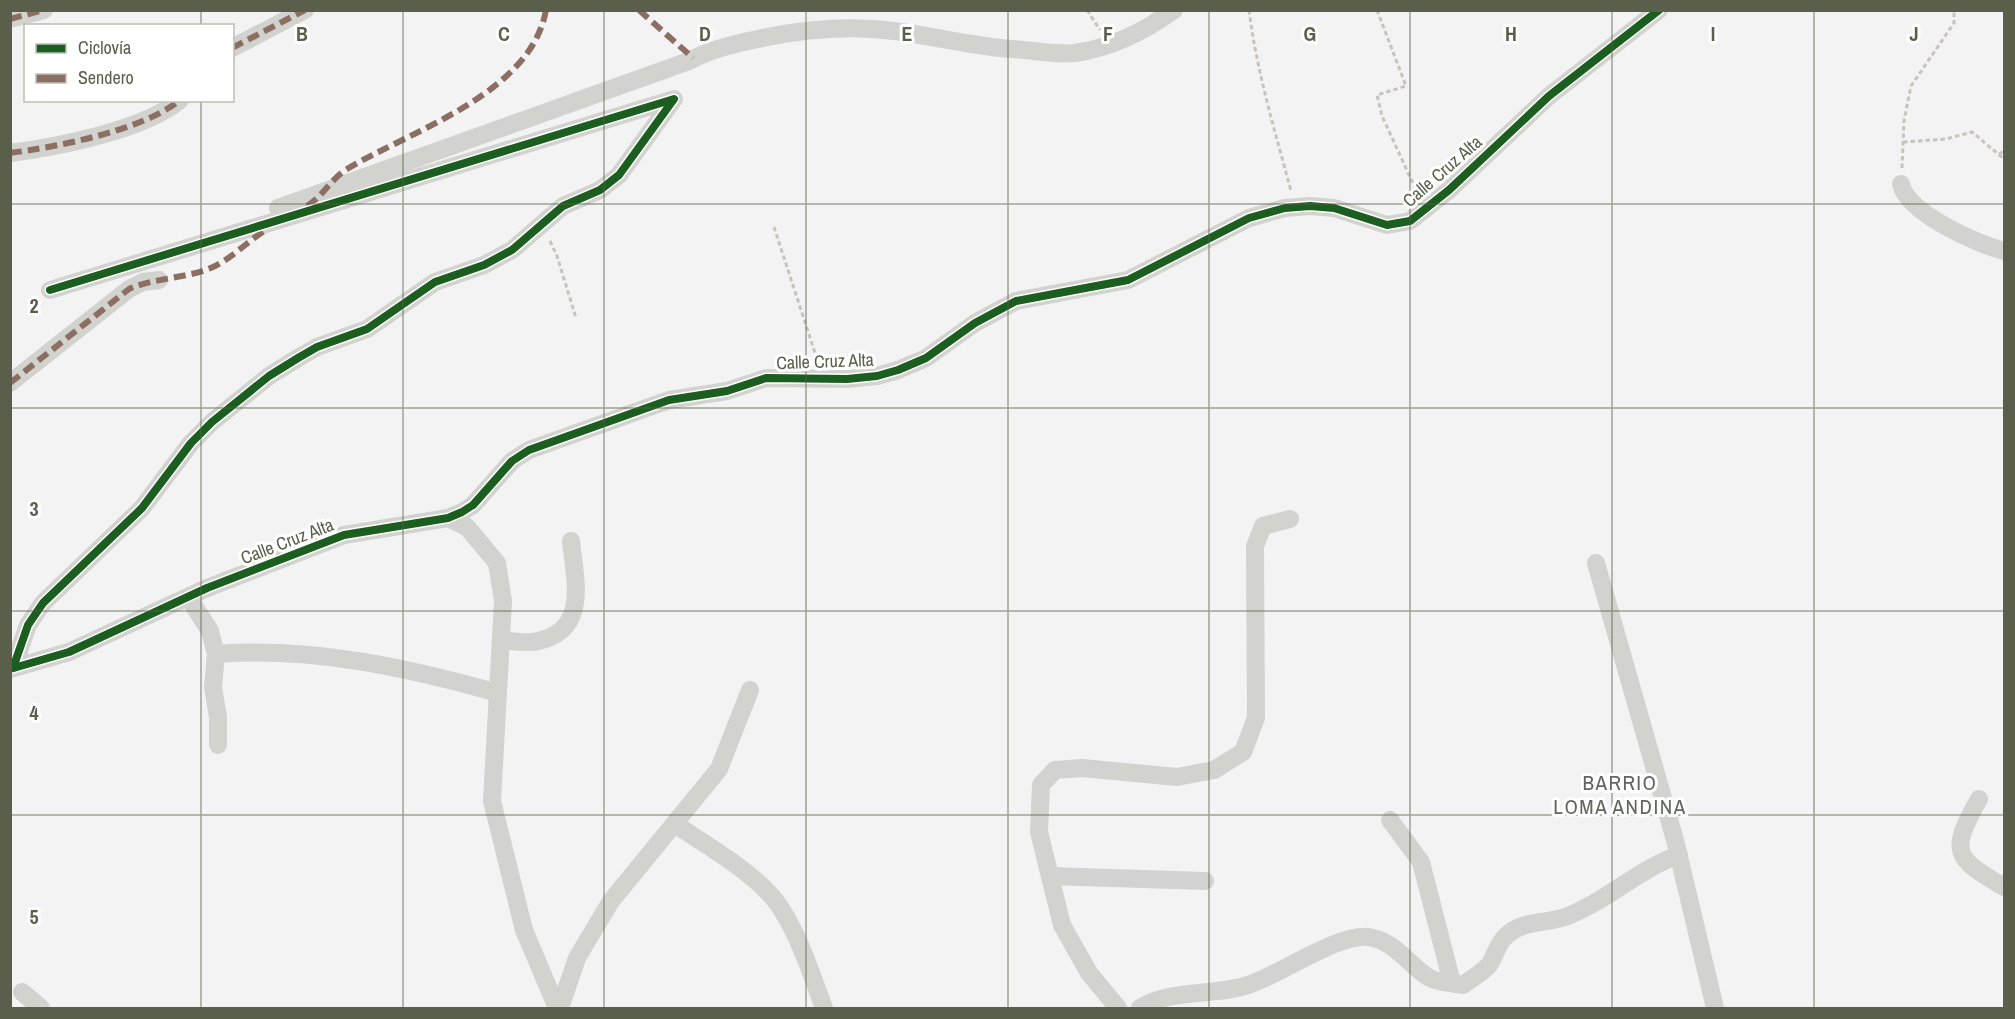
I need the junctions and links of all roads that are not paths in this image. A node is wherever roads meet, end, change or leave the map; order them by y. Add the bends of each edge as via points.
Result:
1 (44, 10) edge
2 (305, 10) edge
3 (1174, 10) edge
4 (1659, 10) edge
5 (10, 19) edge
6 (234, 47) edge
7 (177, 102) edge
8 (10, 153) edge
9 (1901, 184) road end
10 (2004, 251) edge
11 (159, 280) dead end
12 (10, 383) edge
13 (448, 518) junction
14 (1290, 519) dead end
15 (572, 541) dead end
16 (1596, 563) dead end
17 (188, 597) junction
18 (501, 640) junction
19 (216, 654) junction
20 (12, 669) edge
21 (750, 690) dead end
22 (498, 693) junction
23 (218, 745) dead end
24 (1979, 799) dead end
25 (1390, 820) dead end
26 (675, 824) junction
27 (1679, 855) junction
28 (1050, 876) junction
29 (1205, 881) dead end
30 (2004, 887) edge
31 (1452, 983) junction
32 (22, 992) dead end
33 (41, 1008) edge
34 (558, 1008) edge
35 (824, 1008) edge
36 (1118, 1008) edge
37 (1140, 1008) edge
38 (1715, 1008) edge

1 - 5 street
2 - 6 street
3 - 20 street via 1158,22 1109,44 1071,53 831,27 743,42 704,52 689,61 50,290 674,99 619,175 600,190 563,206 512,250 435,282 367,329 298,358 212,422 190,443 142,508 43,603 28,625
4 - 13 street, Calle Cruz Alta via 1549,96 1410,221 1387,225 1334,208 1295,207 1249,218 1128,280 1016,300 926,358 898,370 877,376 766,378 727,391 669,400 529,450 512,462 473,505
7 - 8 street via 161,112 104,133
9 - 10 street via 1903,194 1921,209 1963,236
11 - 12 street via 129,289
13 - 17 street, Calle Cruz Alta via 344,536
13 - 18 street via 467,526 497,563 503,601
14 - 28 street via 1263,526 1255,546 1256,718 1243,752 1214,770 1177,777 1082,768 1055,770 1041,785 1040,832
15 - 18 street via 577,596 572,616 560,634 536,642
16 - 27 street
17 - 19 street via 210,631
17 - 20 street, Calle Cruz Alta via 69,652
18 - 22 street
19 - 22 street via 260,651 363,660
19 - 23 street via 213,687
21 - 26 street via 719,770
22 - 34 street via 492,801 524,930
24 - 30 street via 1961,832 1961,854 1971,867
25 - 31 street via 1421,862
26 - 34 street via 611,901 577,958
26 - 35 street via 753,878 779,905 800,943
27 - 31 street via 1656,863 1606,897 1567,916 1526,923 1504,937 1489,965 1463,985
27 - 38 street
28 - 29 street
28 - 36 street via 1062,925 1089,973
31 - 37 street via 1430,978 1389,944 1367,937 1338,941 1248,985 1154,1000
32 - 33 street

